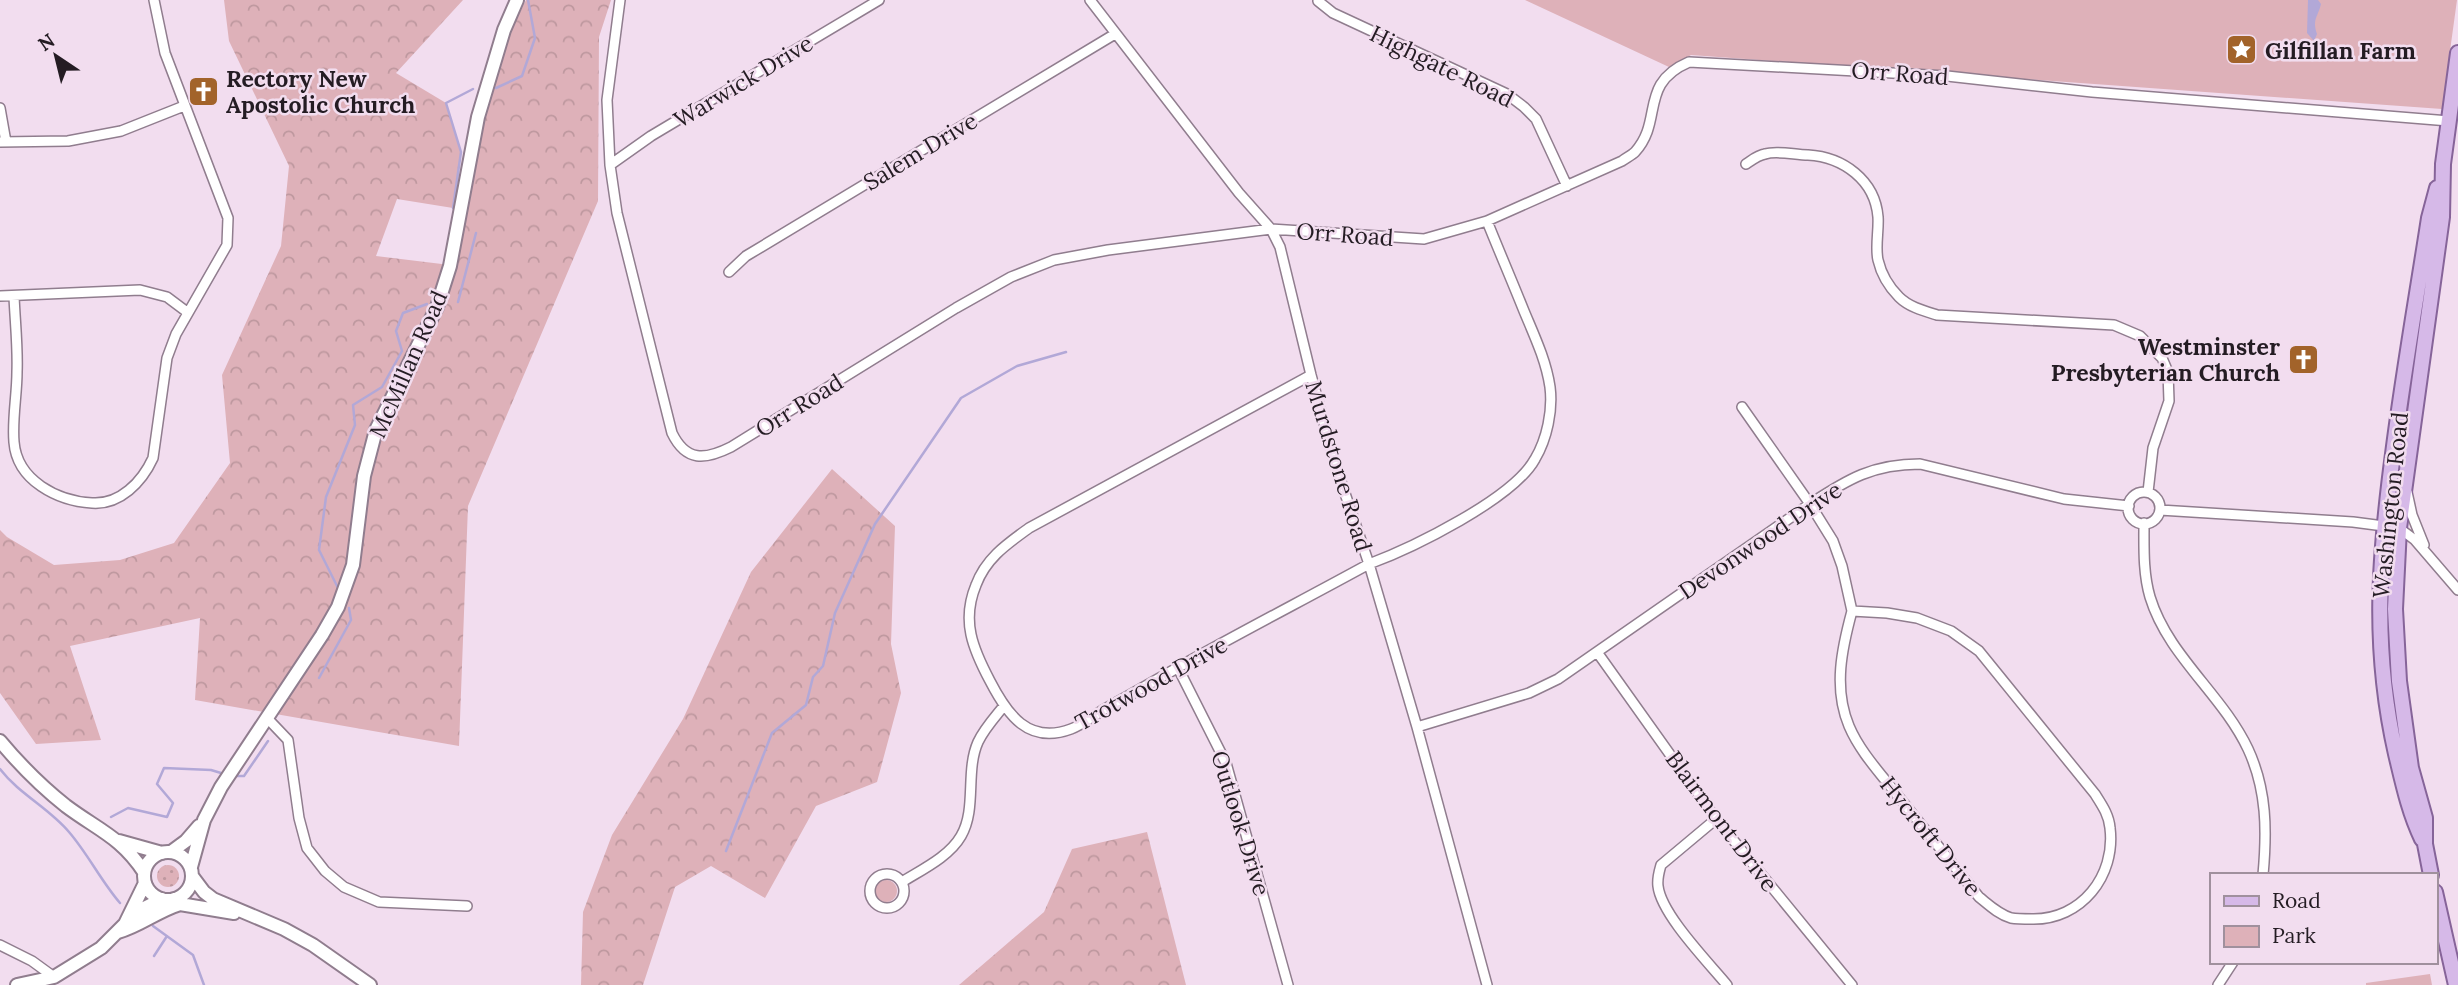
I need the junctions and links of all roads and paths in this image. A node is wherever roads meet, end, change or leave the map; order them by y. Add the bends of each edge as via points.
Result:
1 (154, 0) edge
2 (517, 0) edge
3 (620, 0) edge
4 (879, 0) edge
5 (1090, 0) edge
6 (1318, 1) edge
7 (1115, 34) junction
8 (2458, 53) edge
9 (184, 106) junction
10 (0, 108) edge
11 (2449, 121) junction
12 (3, 142) edge
13 (1746, 163) dead end
14 (2443, 164) junction
15 (610, 165) junction
16 (1567, 187) junction
17 (1487, 221) junction
18 (1271, 229) junction
19 (729, 272) dead end
20 (0, 296) edge
21 (14, 296) junction
22 (187, 312) junction
23 (1311, 375) junction
24 (1742, 407) dead end
25 (2405, 483) junction
26 (2148, 492) junction
27 (1810, 504) junction
28 (2129, 506) junction
29 (2160, 510) junction
30 (2144, 523) junction
31 (2384, 524) junction
32 (2399, 528) junction
33 (2428, 557) junction
34 (1369, 564) junction
35 (2458, 590) edge
36 (1852, 611) junction
37 (1597, 652) junction
38 (1178, 668) junction
39 (1003, 707) junction
40 (267, 718) junction
41 (1417, 727) junction
42 (0, 741) edge
43 (1716, 818) junction
44 (204, 820) junction
45 (119, 841) junction
46 (2425, 844) junction
47 (166, 852) junction
48 (191, 872) junction
49 (2263, 873) edge
50 (2431, 873) edge
51 (145, 877) junction
52 (902, 883) dead end
53 (172, 901) junction
54 (2437, 901) edge
55 (467, 906) dead end
56 (248, 915) junction
57 (121, 928) junction
58 (0, 945) edge
59 (2232, 964) edge
60 (54, 977) junction
61 (17, 985) edge
62 (370, 985) edge
63 (1288, 985) edge
64 (1487, 985) edge
65 (1727, 985) edge
66 (1852, 985) edge
67 (2218, 985) edge
68 (2456, 985) edge

1 - 9 street via 165,53
2 - 40 street, McMillan Road via 478,117 447,276 376,430 363,476 353,565 338,607
3 - 15 street, Orr Road via 607,100
4 - 15 street, Warwick Drive
5 - 7 street, Murdstone Road
6 - 16 street, Highgate Road via 1334,13 1507,94 1536,119
7 - 18 street, Murdstone Road
7 - 19 street, Salem Drive via 746,256
8 - 11 main road, Washington Road
9 - 12 street via 121,131 68,141
9 - 22 street via 229,230 227,246
10 - 12 street
11 - 14 main road, Washington Road
11 - 16 street, Orr Road via 1943,75 1689,62 1660,84 1647,132 1635,152
13 - 26 street via 1766,153 1814,156 1846,165 1857,174 1875,200 1877,257 1882,272 1900,299 1916,308 1937,315 2113,325 2140,335 2162,358 2170,387 2153,449
14 - 25 main road, Washington Road via 2442,217
14 - 31 main road, Washington Road via 2427,231
15 - 18 street, Orr Road via 617,213 672,433 684,451 704,456 731,447 1000,284 1054,260
16 - 17 street, Orr Road
17 - 18 street, Orr Road via 1424,239
17 - 34 street, Trotwood Drive via 1542,353 1550,389 1548,428 1535,461 1509,488 1471,513
18 - 23 street, Murdstone Road via 1280,247
20 - 21 street
21 - 22 street via 140,290 167,297
21 - 22 street via 18,371 14,446 33,480 55,496 78,502 115,499 147,472 167,358
23 - 34 street, Murdstone Road
23 - 39 street, Trotwood Drive via 1030,528 997,551 975,585 969,626 974,651
24 - 27 street, Hycroft Drive
25 - 32 main road, Washington Road
25 - 33 street
26 - 28 street via 2134,496
26 - 29 street via 2156,497
27 - 28 street, Devonwood Drive via 1867,471 1920,464 2064,499
27 - 36 street, Hycroft Drive via 1833,541
27 - 37 street, Devonwood Drive
28 - 30 street via 2134,520
29 - 30 street via 2156,518
29 - 31 street
30 - 49 street via 2145,570 2155,612 2172,643 2228,714 2248,751 2263,799 2267,831
31 - 32 street
31 - 46 main road, Washington Road via 2379,584 2381,672 2412,819
32 - 33 street
32 - 46 main road, Washington Road via 2396,642 2410,761 2425,818
33 - 35 street
34 - 38 street, Trotwood Drive
34 - 41 street, Murdstone Road
36 - 36 street, Hycroft Drive via 1917,618 1951,631 1979,651 2095,794 2107,814 2111,844 2098,885 2083,902 2068,912 2038,919 2012,918 1994,910 1864,754 1848,725 1841,697 1842,647
37 - 41 street, Devonwood Drive via 1529,693
37 - 43 street, Blairmont Drive
38 - 39 street, Trotwood Drive via 1071,729 1032,730
38 - 63 street, Outlook Drive via 1226,763
39 - 52 street via 978,742 966,826 960,839
40 - 44 street, McMillan Road
40 - 55 street via 288,740 307,848 325,871 344,887 379,902
41 - 64 street, Murdstone Road
42 - 45 street via 57,798
43 - 65 street via 1661,865 1657,876 1673,918
43 - 66 street, Blairmont Drive
44 - 47 street, McMillan Road via 186,841
44 - 48 street, McMillan Road
45 - 47 street
45 - 51 street
46 - 50 main road, Washington Road
47 - 48 street via 183,857
47 - 51 street via 150,860
48 - 53 street via 187,891
48 - 56 street via 213,899
51 - 53 street via 154,896
51 - 57 street
53 - 56 street
53 - 57 street via 132,928
53 - 57 street via 144,908
54 - 68 main road
56 - 62 street via 313,945
57 - 60 street via 102,948
58 - 60 street
59 - 67 street
60 - 61 street

